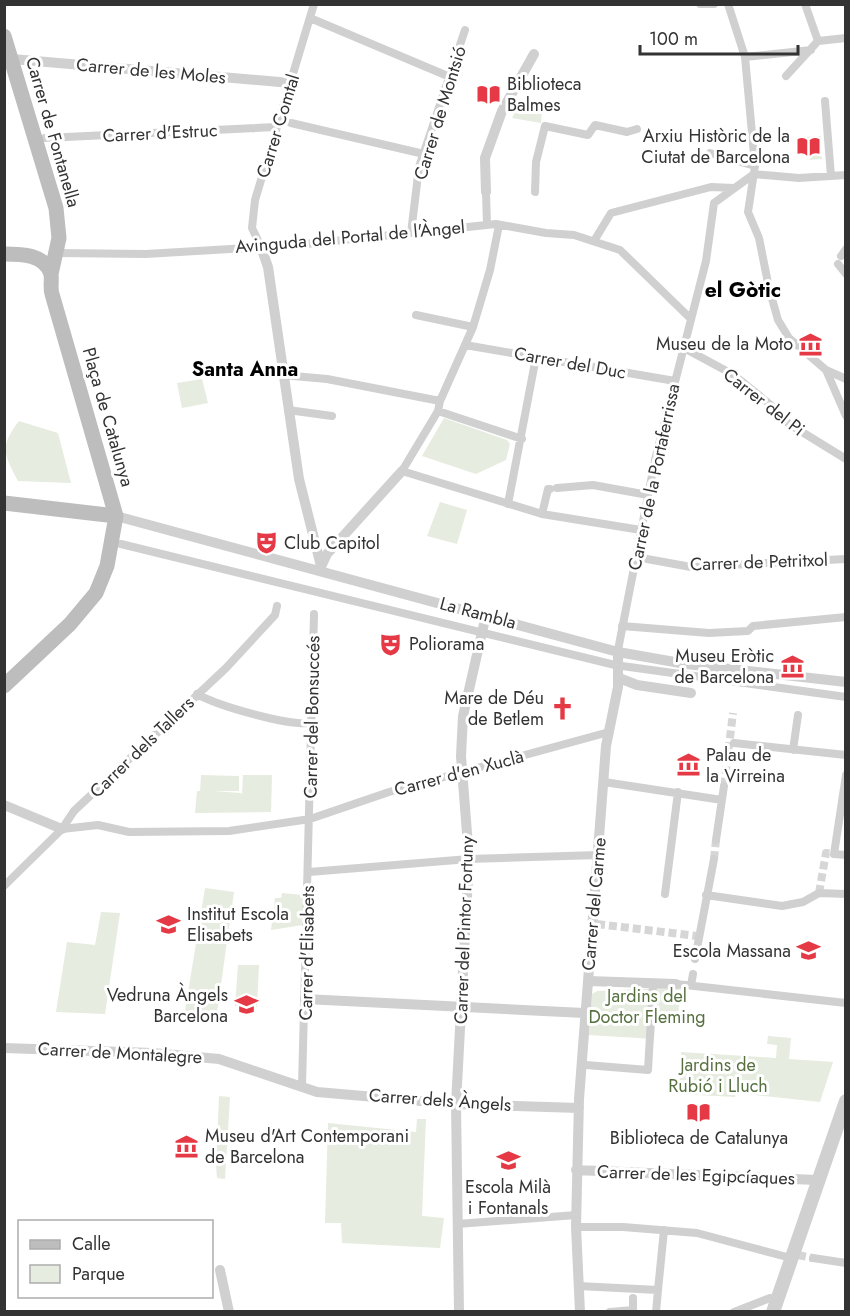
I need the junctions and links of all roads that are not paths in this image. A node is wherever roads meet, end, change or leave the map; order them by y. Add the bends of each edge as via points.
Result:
1 (314, 4) edge
2 (714, 4) edge
3 (728, 4) edge
4 (805, 4) edge
5 (702, 5) edge
6 (310, 18) junction
7 (465, 30) dead end
8 (4, 36) edge
9 (846, 38) edge
10 (818, 41) junction
11 (811, 50) junction
12 (534, 54) dead end
13 (745, 57) junction
14 (12, 59) junction
15 (786, 76) dead end
16 (450, 77) junction
17 (291, 83) junction
18 (825, 101) dead end
19 (282, 122) junction
20 (637, 129) dead end
21 (45, 138) dead end
22 (710, 153) dead end
23 (424, 154) junction
24 (755, 170) junction
25 (846, 175) edge
26 (831, 176) junction
27 (734, 188) junction
28 (486, 192) joint
29 (535, 192) dead end
30 (488, 225) junction
31 (499, 225) junction
32 (411, 233) junction
33 (594, 242) junction
34 (261, 247) junction
35 (55, 253) junction
36 (4, 255) edge
37 (842, 256) edge
38 (51, 274) junction
39 (846, 274) edge
40 (416, 315) dead end
41 (690, 319) junction
42 (473, 327) junction
43 (465, 345) junction
44 (682, 347) junction
45 (536, 357) junction
46 (826, 370) junction
47 (282, 375) junction
48 (846, 379) edge
49 (675, 381) junction
50 (440, 401) junction
51 (288, 410) junction
52 (438, 411) junction
53 (332, 416) dead end
54 (846, 416) edge
55 (522, 439) junction
56 (846, 459) edge
57 (402, 471) junction
58 (648, 495) junction
59 (4, 503) edge
60 (508, 504) junction
61 (542, 514) junction
62 (116, 516) junction
63 (641, 530) junction
64 (121, 544) dead end
65 (636, 557) junction
66 (845, 559) edge
67 (321, 565) junction
68 (277, 606) dead end
69 (314, 614) dead end
70 (486, 615) junction
71 (846, 617) edge
72 (622, 626) junction
73 (481, 634) junction
74 (618, 651) junction
75 (618, 665) junction
76 (619, 678) junction
77 (821, 682) dead end
78 (846, 682) edge
79 (4, 686) edge
80 (691, 693) dead end
81 (197, 694) junction
82 (817, 694) junction
83 (846, 697) edge
84 (813, 704) dead end
85 (798, 715) dead end
86 (312, 723) junction
87 (609, 732) junction
88 (734, 742) dead end
89 (793, 750) junction
90 (846, 754) edge
91 (460, 773) junction
92 (846, 775) edge
93 (604, 782) junction
94 (724, 786) tunnel mouth
95 (678, 792) junction
96 (843, 798) edge
97 (723, 800) junction
98 (4, 805) edge
99 (310, 819) junction
100 (62, 829) junction
101 (716, 840) tunnel mouth
102 (599, 855) junction
103 (846, 855) edge
104 (714, 859) tunnel mouth
105 (469, 860) junction
106 (309, 872) junction
107 (4, 886) edge
108 (665, 894) dead end
109 (846, 894) edge
110 (706, 895) junction
111 (695, 959) dead end
112 (693, 974) dead end
113 (588, 981) junction
114 (653, 984) junction
115 (676, 984) joint
116 (691, 985) junction
117 (305, 999) junction
118 (846, 1003) edge
119 (461, 1006) junction
120 (584, 1013) junction
121 (4, 1048) edge
122 (586, 1065) dead end
123 (302, 1087) junction
124 (846, 1101) edge
125 (456, 1104) junction
126 (579, 1108) junction
127 (842, 1121) edge
128 (576, 1170) junction
129 (817, 1180) junction
130 (576, 1215) junction
131 (457, 1224) junction
132 (576, 1227) junction
133 (664, 1230) junction
134 (794, 1256) junction
135 (813, 1257) tunnel mouth
136 (846, 1263) edge
137 (220, 1270) dead end
138 (578, 1286) junction
139 (658, 1290) junction
140 (633, 1293) junction
141 (775, 1305) edge
142 (229, 1311) edge
143 (459, 1311) edge
144 (580, 1311) edge
145 (610, 1311) edge
146 (656, 1311) edge
147 (734, 1311) edge

1 - 6 street, Carrer Comtal
2 - 5 street
3 - 13 street
4 - 10 street
6 - 16 street
6 - 17 street, Carrer Comtal
7 - 16 street, Carrer de Montsió
8 - 14 main road, Carrer de Fontanella
9 - 10 street
10 - 11 street
11 - 13 street
11 - 15 street
12 - 28 street via 511,94 488,149
13 - 24 street
14 - 17 street, Carrer de les Moles
14 - 35 main road, Carrer de Fontanella via 56,207 59,231
16 - 23 street, Carrer de Montsió
17 - 19 street, Carrer Comtal
18 - 26 street
19 - 21 street, Carrer d'Estruc
19 - 23 street, Carrer d'Estruc
19 - 34 street, Carrer Comtal via 255,200 252,228
20 - 29 street via 627,132 595,125 588,135 544,126 536,162
22 - 24 street
23 - 32 street, Carrer de Montsió
24 - 26 street via 799,178
24 - 27 street
24 - 46 street via 748,212 759,238 778,320 789,338
25 - 26 street
27 - 33 street via 711,187 611,213
27 - 41 street, Carrer de la Portaferrissa via 714,203 706,261
28 - 30 street
30 - 31 street, Avinguda del Portal de l'Àngel
30 - 32 street, Avinguda del Portal de l'Àngel
31 - 33 street, Avinguda del Portal de l'Àngel via 573,235
31 - 42 street
32 - 34 street, Avinguda del Portal de l'Àngel
33 - 41 street, Avinguda del Portal de l'Àngel via 620,250
34 - 35 street, Avinguda del Portal de l'Àngel via 146,254
34 - 47 street via 268,267
35 - 38 main road, Carrer de Fontanella
36 - 38 main road via 33,256
37 - 39 street
38 - 62 main road, Plaça de Catalunya via 52,294
40 - 42 street
41 - 44 street, Carrer de la Portaferrissa
42 - 43 street
43 - 45 street, Carrer del Duc
43 - 50 street
44 - 49 street, Carrer de la Portaferrissa
44 - 56 street, Carrer del Pi via 734,375 789,424
45 - 49 street, Carrer del Duc
45 - 55 street
46 - 48 street
46 - 54 street
47 - 50 street via 327,379
47 - 51 street
49 - 58 street, Carrer de la Portaferrissa
50 - 52 street
51 - 53 street
51 - 67 street via 299,479
52 - 55 street
52 - 57 street
55 - 60 street
57 - 60 street
57 - 67 street
58 - 61 street via 593,485 548,489
58 - 63 street, Carrer de la Portaferrissa
59 - 62 main road, Plaça de Catalunya
60 - 61 street
61 - 63 street
62 - 67 street, La Rambla
62 - 79 main road via 107,566 96,592 70,624
63 - 65 street, Carrer de la Portaferrissa
64 - 73 street, La Rambla
65 - 66 street, Carrer de Petritxol via 691,567
65 - 72 street, Carrer de la Portaferrissa
67 - 70 street, La Rambla
68 - 81 street, Carrer dels Tallers via 275,615
69 - 86 street, Carrer del Bonsuccés
70 - 73 street, Carrer del Pintor Fortuny
70 - 74 street, La Rambla
71 - 72 street via 709,633
72 - 74 street, Carrer de la Portaferrissa
73 - 75 street, La Rambla
73 - 91 street, Carrer del Pintor Fortuny via 463,716
74 - 75 street, Carrer del Carme
74 - 78 street, La Rambla via 686,664
75 - 76 street, Carrer del Carme
75 - 82 street, La Rambla
76 - 80 street via 637,685
76 - 87 street, Carrer del Carme
77 - 82 street
81 - 86 street via 213,703
81 - 100 street, Carrer dels Tallers via 74,811
82 - 83 street, La Rambla
82 - 84 street
85 - 89 street
86 - 99 street, Carrer del Bonsuccés
87 - 91 street, Carrer d'en Xuclà
87 - 93 street, Carrer del Carme
88 - 89 street
89 - 90 street
91 - 99 street, Carrer d'en Xuclà
91 - 105 street, Carrer del Pintor Fortuny
92 - 96 street
93 - 95 street
93 - 102 street, Carrer del Carme
94 - 97 street
95 - 97 street
95 - 108 street
96 - 103 street via 834,854
97 - 101 street
98 - 100 street
99 - 100 street, Carrer d'en Xuclà via 220,831 129,832 98,825
99 - 106 street, Carrer d'Elisabets
100 - 107 street, Carrer dels Tallers
102 - 105 street
102 - 113 street, Carrer del Carme
104 - 110 street
105 - 106 street
105 - 119 street, Carrer del Pintor Fortuny
106 - 117 street, Carrer d'Elisabets
109 - 110 street via 819,893 803,902 782,906
110 - 111 street
112 - 116 street
113 - 114 street
113 - 120 street, Carrer del Carme
114 - 115 street
114 - 122 street via 648,1070
115 - 116 street
116 - 118 street
117 - 119 street
117 - 123 street, Carrer d'Elisabets
119 - 120 street
119 - 125 street, Carrer del Pintor Fortuny
120 - 126 street, Carrer del Carme
121 - 123 street, Carrer de Montalegre via 219,1059
123 - 125 street, Carrer dels Àngels via 317,1092
124 - 127 street
125 - 126 street, Carrer dels Àngels
125 - 131 street, Carrer del Pintor Fortuny
126 - 128 street, Carrer del Carme
127 - 129 street
128 - 129 street, Carrer de les Egipcíaques
128 - 130 street, Carrer del Carme
129 - 134 street
130 - 131 street
130 - 132 street, Carrer del Carme
131 - 143 street, Carrer del Pintor Fortuny
132 - 133 street
132 - 138 street, Carrer del Carme
133 - 134 street via 697,1233
133 - 139 street
134 - 141 street
135 - 136 street
137 - 142 street
138 - 140 street
138 - 144 street, Carrer del Carme
139 - 140 street
139 - 146 street
140 - 145 street via 633,1310
141 - 147 street via 770,1298

